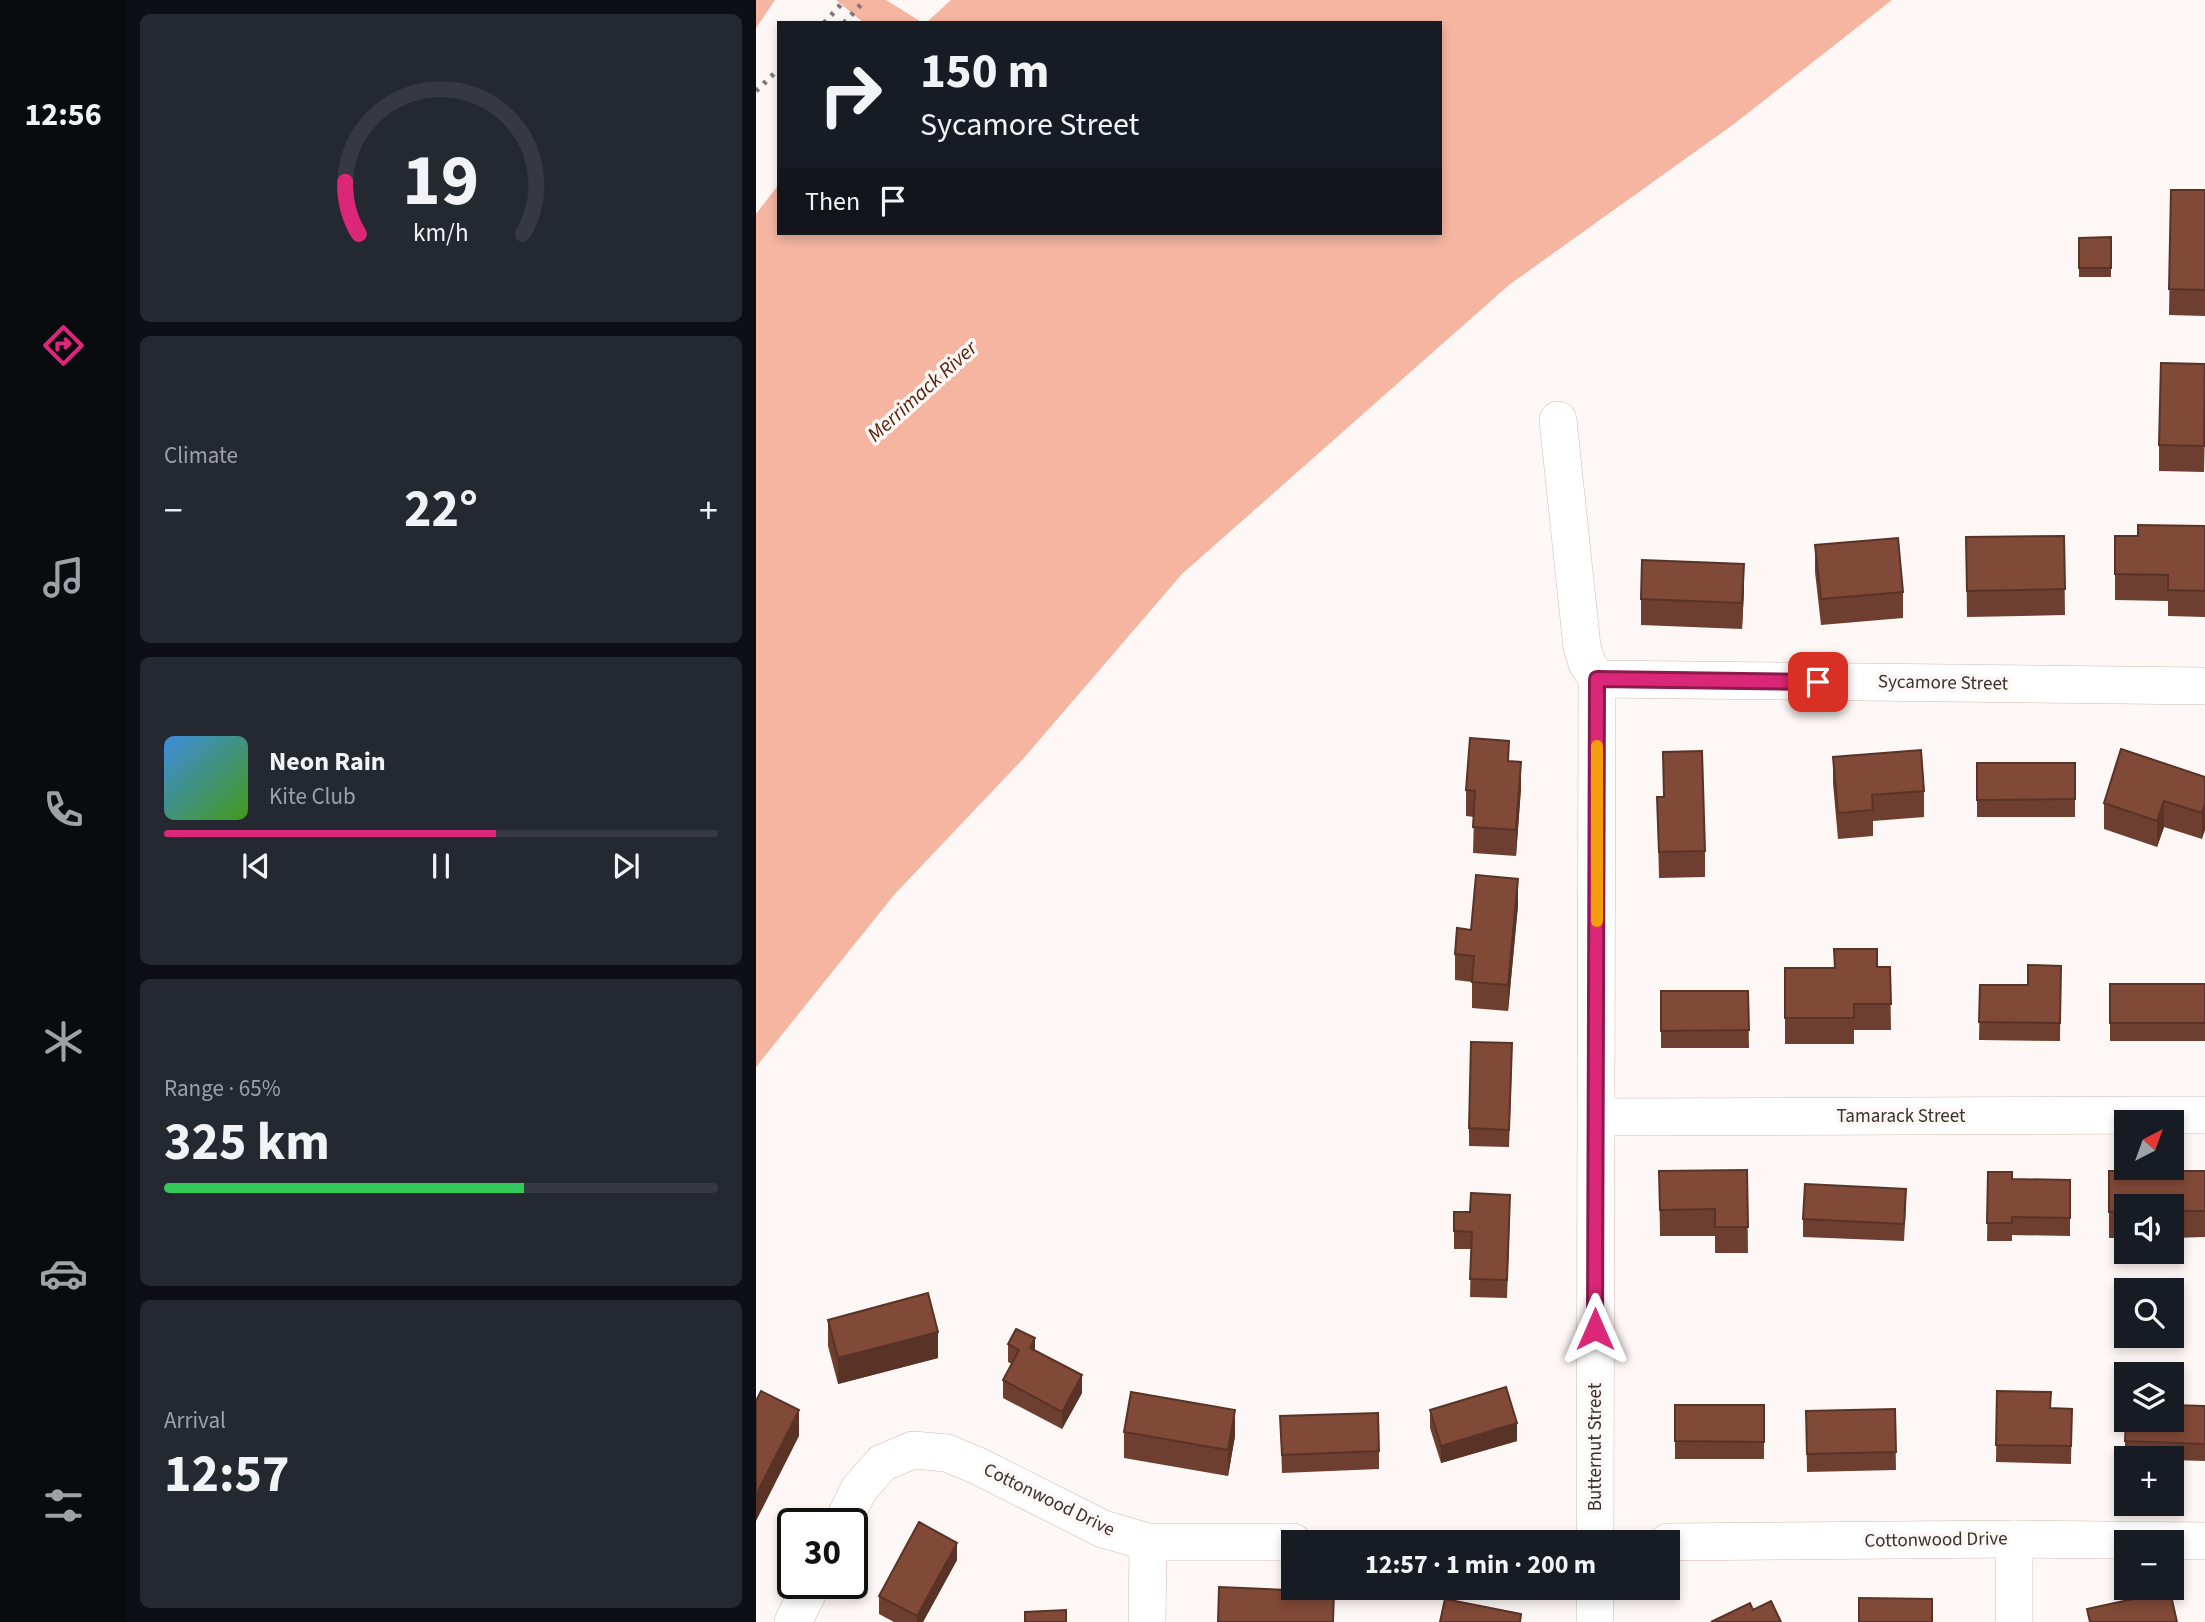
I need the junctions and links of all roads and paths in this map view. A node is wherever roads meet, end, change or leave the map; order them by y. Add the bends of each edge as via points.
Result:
1 (1558, 420) dead end
2 (1597, 679) junction
3 (2205, 686) edge
4 (2205, 1115) edge
5 (1596, 1117) junction
6 (850, 1508) edge
7 (1595, 1530) edge
8 (2014, 1539) junction
9 (2205, 1541) edge
10 (1148, 1542) junction
11 (1281, 1542) edge
12 (1680, 1542) edge
13 (804, 1599) edge
14 (1595, 1600) edge
15 (793, 1622) edge
16 (1147, 1622) edge
17 (1595, 1622) edge
18 (2014, 1622) edge

1 - 2 street via 1582,647
2 - 3 street, Sycamore Street
2 - 5 street, Butternut Street
4 - 5 street, Tamarack Street
5 - 7 street, Butternut Street
6 - 10 street, Cottonwood Drive via 859,1489 882,1463 913,1450 947,1453 1103,1529
8 - 9 street, Cottonwood Drive
8 - 12 street, Cottonwood Drive
8 - 18 street
10 - 11 street, Cottonwood Drive
10 - 16 street
13 - 15 street
14 - 17 street

